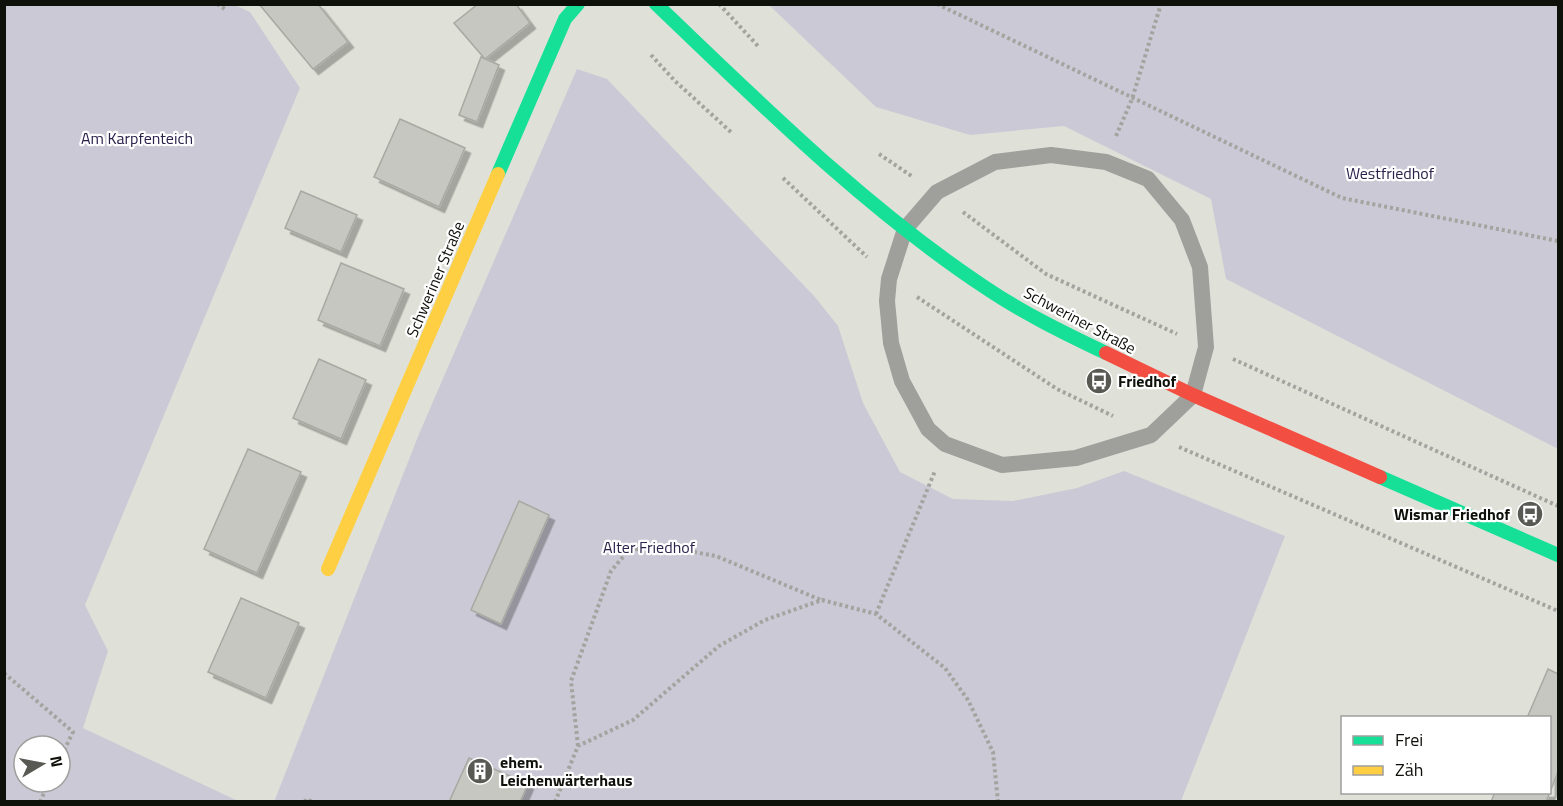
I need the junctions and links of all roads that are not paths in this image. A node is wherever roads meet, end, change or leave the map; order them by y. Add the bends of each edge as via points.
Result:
1 (578, 4) edge
2 (656, 4) edge
3 (905, 229) junction
4 (1193, 395) junction
5 (1558, 555) edge
6 (328, 569) dead end

1 - 6 main road, Schweriner Straße via 565,19
2 - 3 main road, Schweriner Straße via 785,127
3 - 4 main road, Schweriner Straße via 987,289 1089,345
3 - 4 lane via 937,192 996,162 1051,155 1106,162 1148,179 1182,220 1200,267 1206,347
3 - 4 lane via 889,279 891,343 907,390 928,429 945,444 1002,465 1076,458 1151,435
4 - 5 main road, Schweriner Straße

